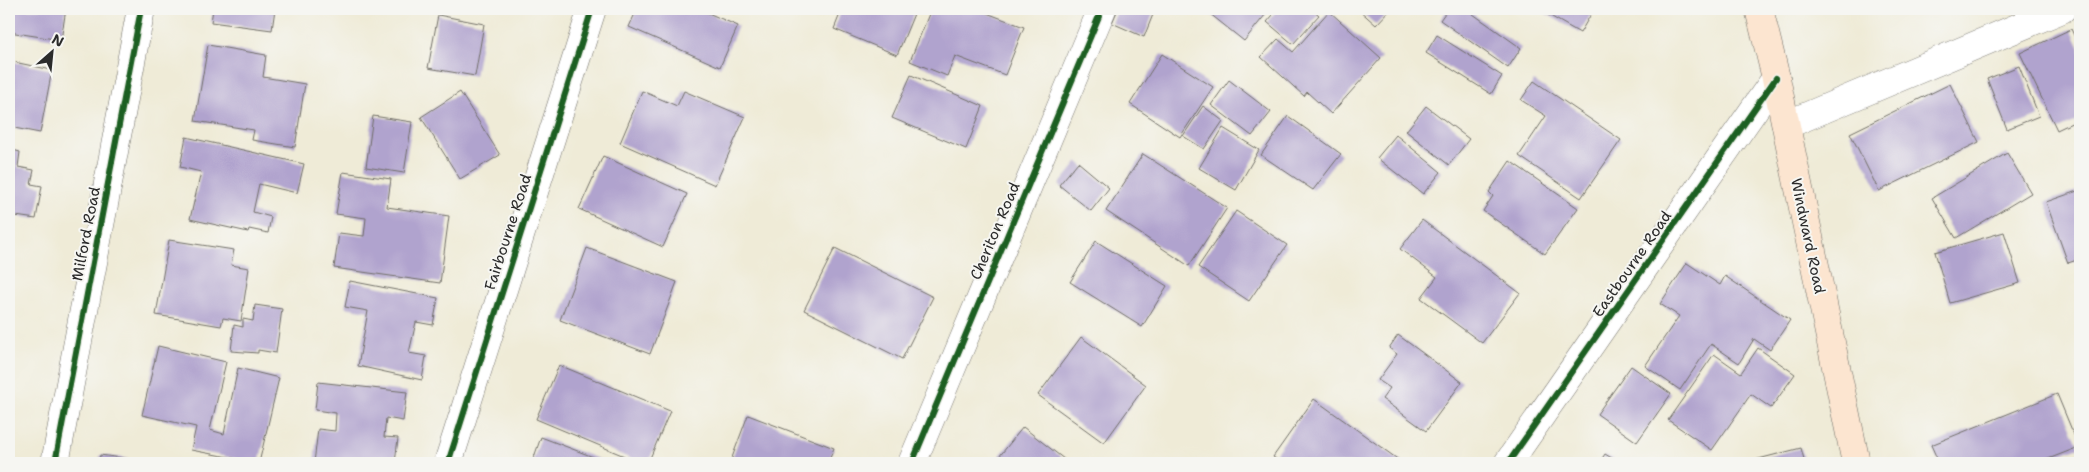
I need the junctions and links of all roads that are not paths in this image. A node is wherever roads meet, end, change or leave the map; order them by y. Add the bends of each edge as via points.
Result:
1 (141, 9) edge
2 (592, 9) edge
3 (1102, 9) edge
4 (1759, 9) edge
5 (2062, 9) edge
6 (1776, 78) junction
7 (1786, 125) junction
8 (55, 463) edge
9 (448, 463) edge
10 (912, 463) edge
11 (1508, 463) edge
12 (1856, 463) edge

1 - 8 street, Milford Road
2 - 9 street, Fairbourne Road
3 - 10 street, Cheriton Road
4 - 6 main road, Windward Road
5 - 7 street
6 - 7 main road, Windward Road
6 - 11 street, Eastbourne Road
7 - 12 main road, Windward Road

